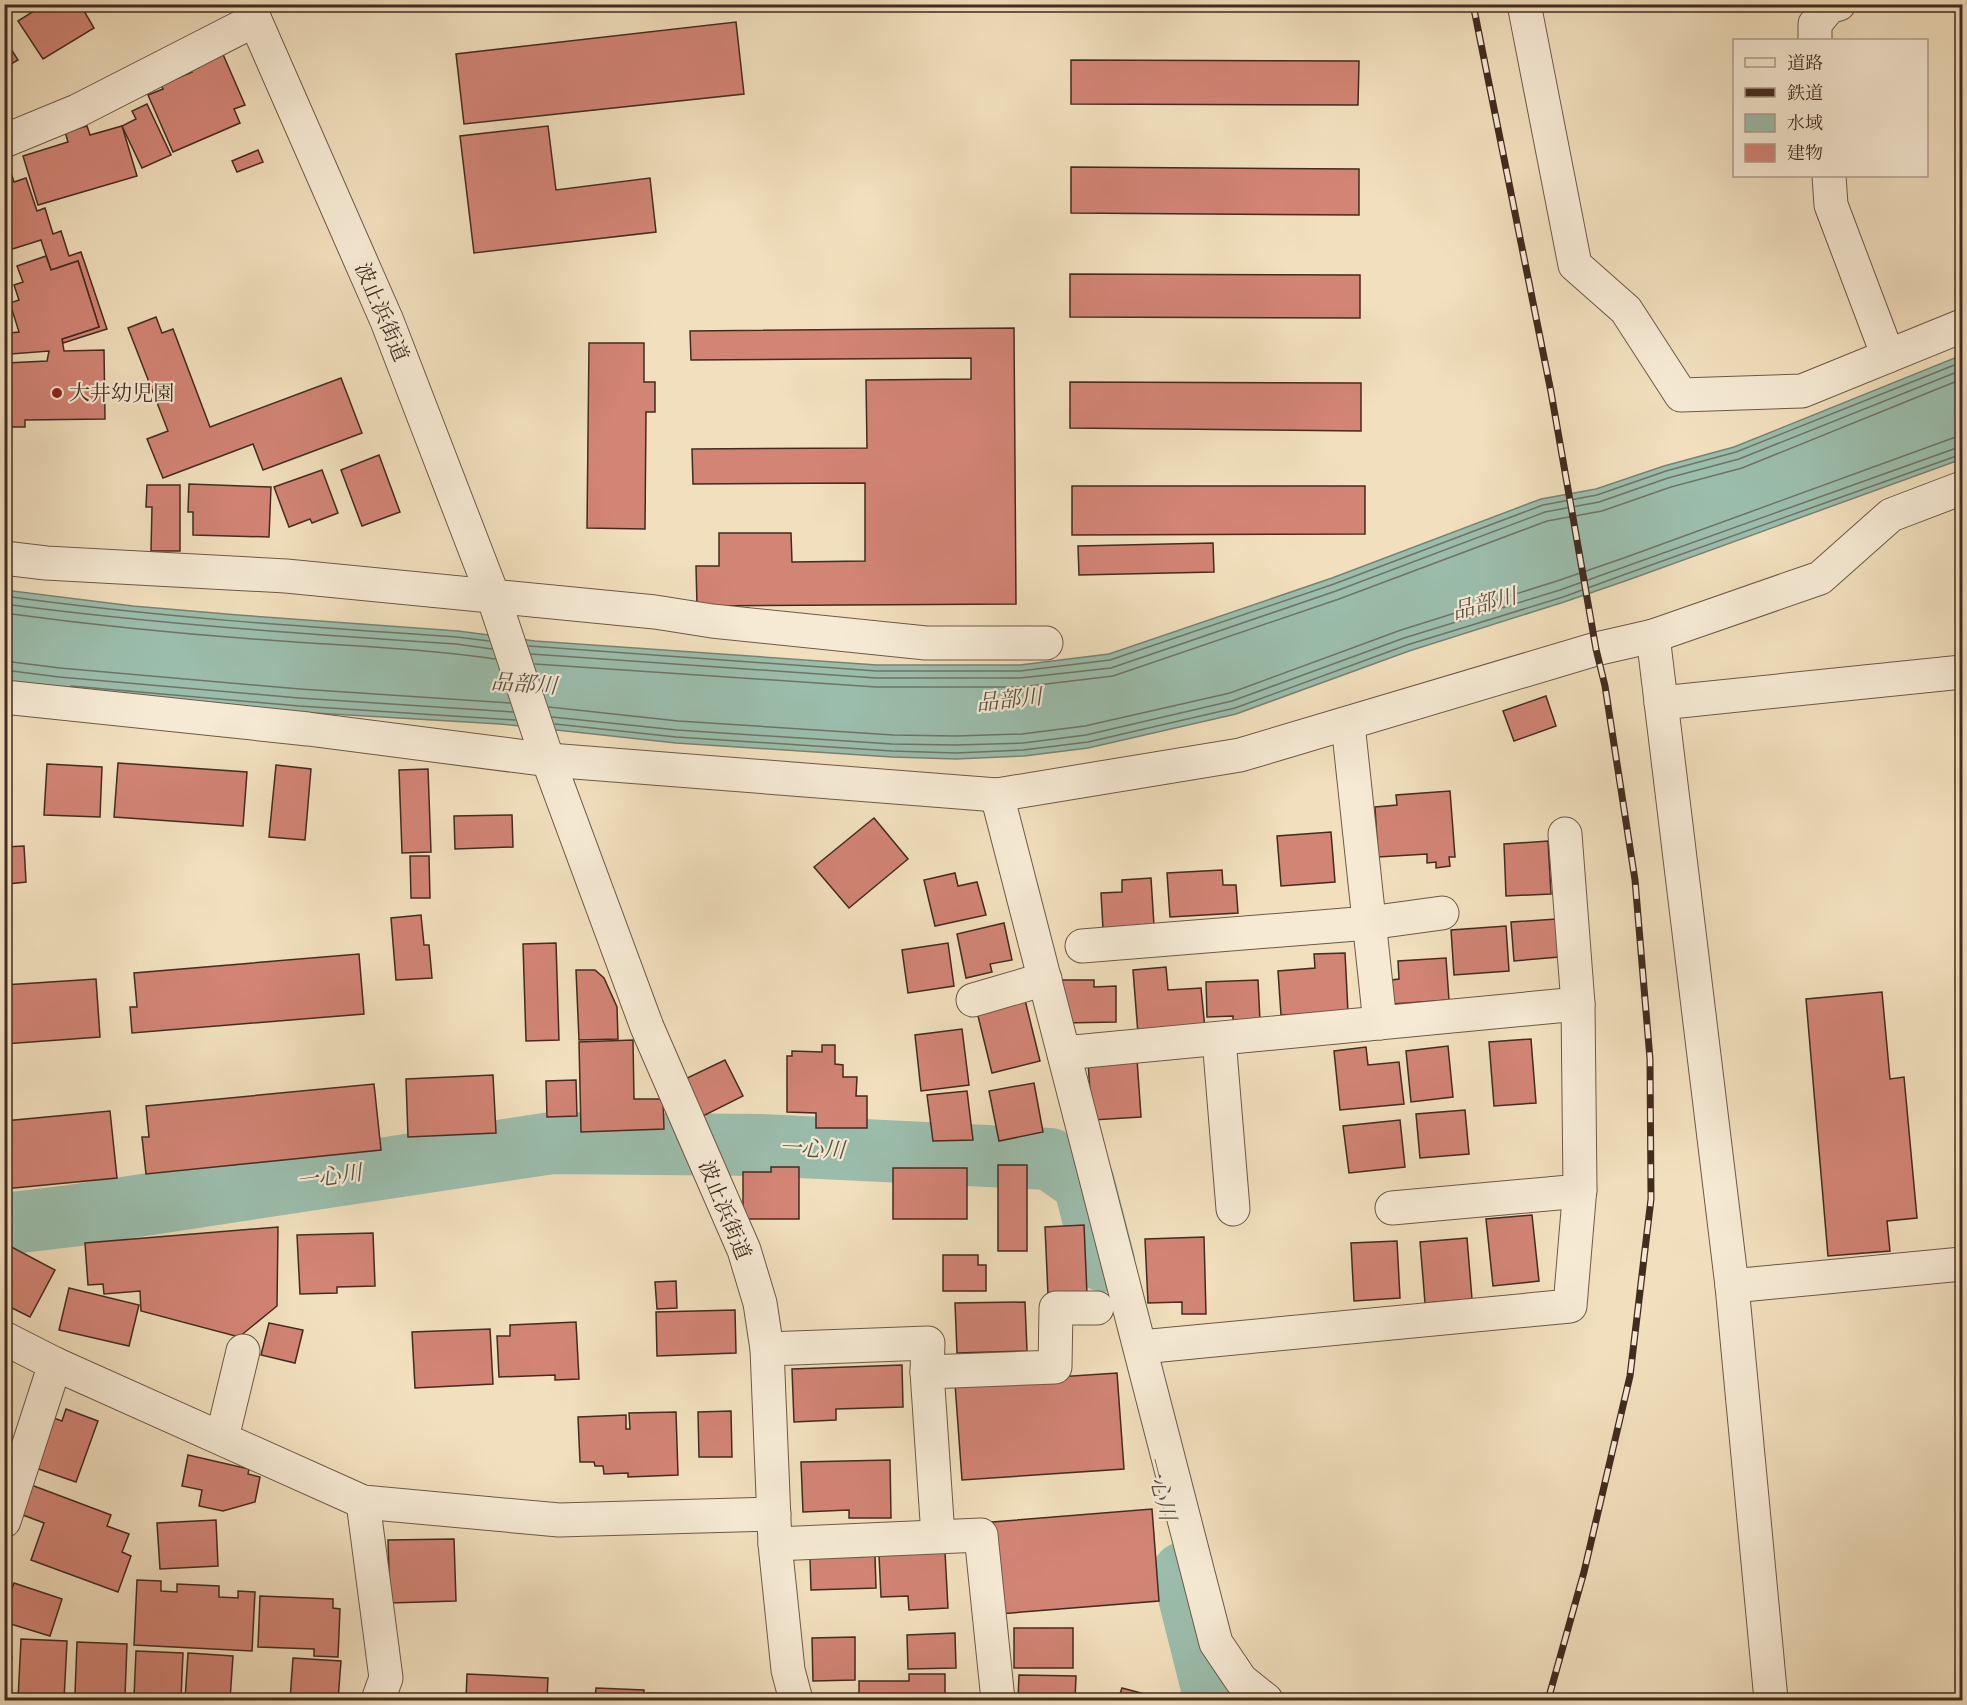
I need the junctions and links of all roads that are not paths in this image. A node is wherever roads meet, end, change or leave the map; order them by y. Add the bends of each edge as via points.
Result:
1 (1524, 4) edge
2 (1839, 4) edge
3 (252, 12) edge
4 (1815, 39) edge
5 (4, 141) edge
6 (1829, 177) edge
7 (1962, 326) edge
8 (1888, 356) junction
9 (1962, 488) edge
10 (4, 558) edge
11 (497, 610) junction
12 (1653, 636) junction
13 (1046, 644) dead end
14 (1962, 672) edge
15 (4, 697) edge
16 (1661, 703) junction
17 (1348, 724) junction
18 (546, 753) junction
19 (997, 795) junction
20 (1565, 834) dead end
21 (1442, 913) dead end
22 (1370, 923) junction
23 (1082, 946) dead end
24 (1045, 979) junction
25 (973, 1000) dead end
26 (1578, 1004) junction
27 (1380, 1023) junction
28 (1219, 1039) junction
29 (1064, 1053) junction
30 (1580, 1191) junction
31 (1392, 1208) dead end
32 (1233, 1209) dead end
33 (1962, 1264) edge
34 (1732, 1286) junction
35 (1097, 1308) dead end
36 (4, 1338) edge
37 (1141, 1347) junction
38 (767, 1349) junction
39 (243, 1351) dead end
40 (55, 1364) junction
41 (927, 1372) junction
42 (222, 1438) junction
43 (363, 1502) junction
44 (4, 1521) edge
45 (775, 1529) junction
46 (938, 1536) junction
47 (378, 1701) edge
48 (795, 1701) edge
49 (998, 1701) edge
50 (1266, 1701) edge
51 (1771, 1701) edge

1 - 8 street via 1575,265 1626,310 1681,395 1802,391
2 - 4 street via 1829,7 1815,24
3 - 5 street via 77,111
3 - 11 street, 波止浜街道 via 387,321
6 - 8 street via 1831,205
7 - 8 street
9 - 12 street via 1892,514 1820,578
10 - 11 street via 286,576
11 - 13 street via 655,612 926,644
11 - 18 street, 波止浜街道
12 - 16 street
12 - 17 street via 1596,649
14 - 16 street
15 - 18 street
16 - 34 street
17 - 19 street via 1240,755
17 - 22 street
18 - 19 street
18 - 38 street, 波止浜街道 via 647,1027 744,1250 760,1303
19 - 24 street
20 - 26 street
21 - 22 street
22 - 23 street
22 - 27 street
24 - 25 street
24 - 29 street
26 - 27 street
26 - 30 street
27 - 28 street
28 - 29 street
28 - 32 street
29 - 37 street
30 - 31 street
30 - 37 street via 1570,1305
33 - 34 street
34 - 51 street
35 - 41 street via 1056,1308 1055,1367
36 - 40 street
37 - 50 street via 1216,1643 1241,1680
38 - 41 street via 928,1343
38 - 45 street, 波止浜街道
39 - 42 street
40 - 42 street
40 - 44 street
41 - 46 street
42 - 43 street
43 - 45 street via 559,1520
43 - 47 street via 386,1678
45 - 46 street
45 - 48 street, 波止浜街道 via 788,1670
46 - 49 street via 981,1535

